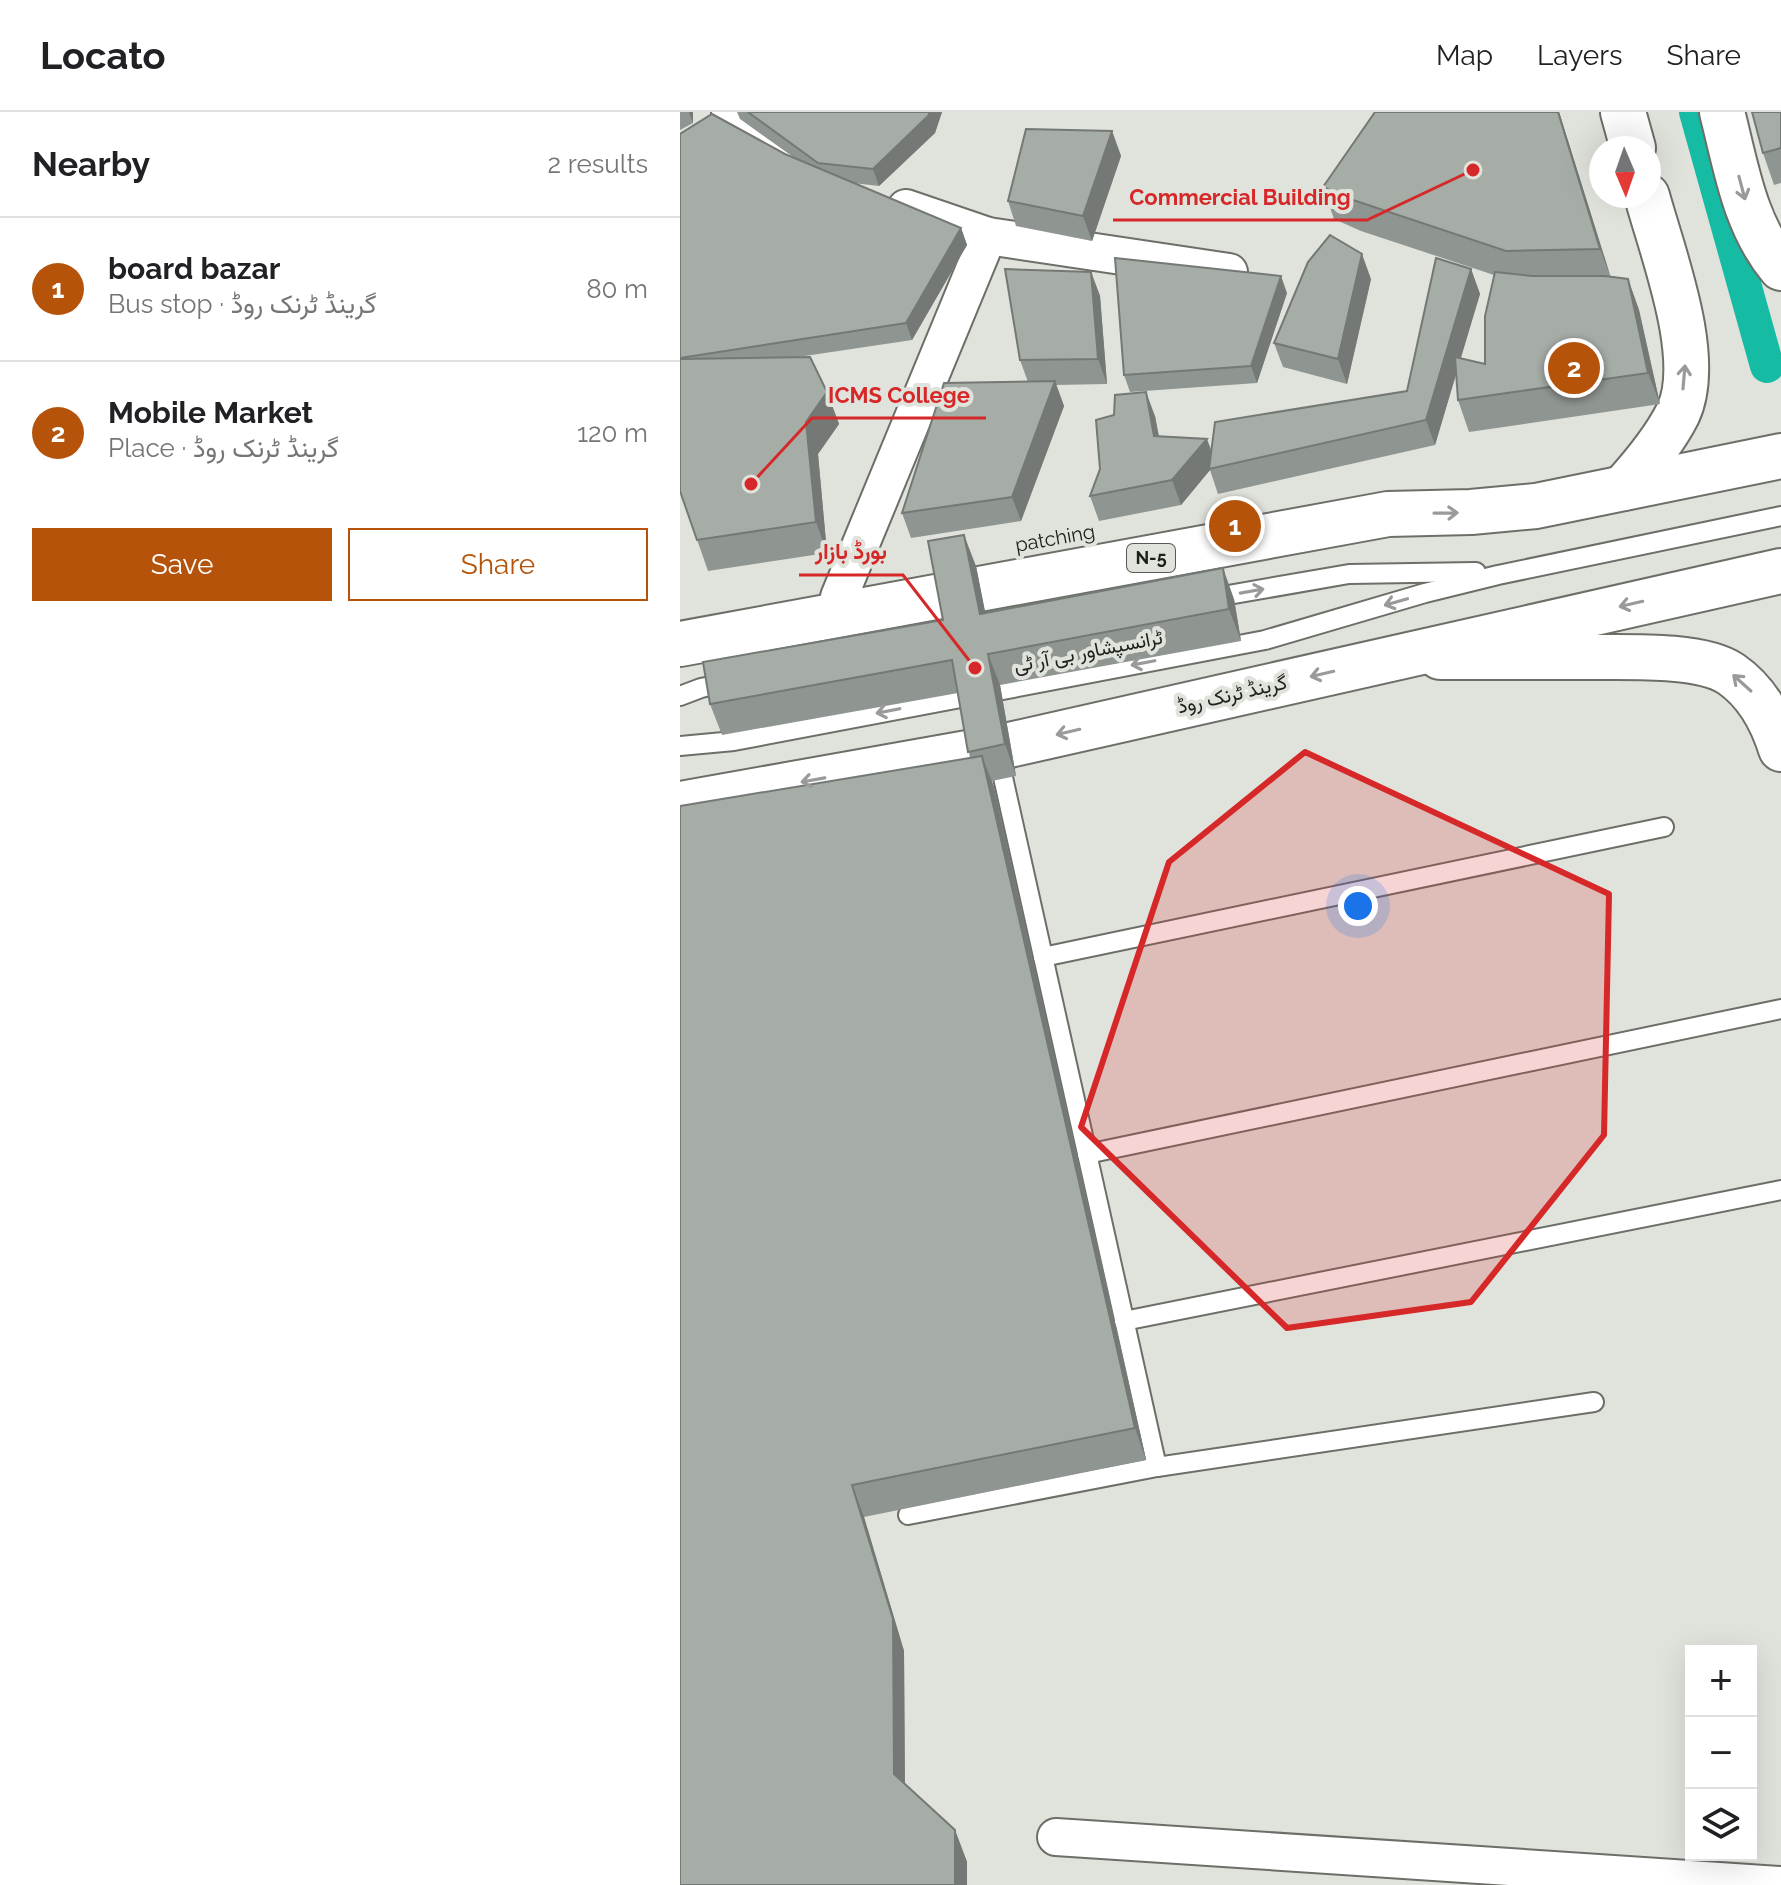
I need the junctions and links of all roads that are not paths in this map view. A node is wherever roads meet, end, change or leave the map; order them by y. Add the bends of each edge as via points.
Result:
1 (1623, 112) edge
2 (1722, 112) edge
3 (718, 119) edge
4 (1630, 136) edge
5 (1650, 208) edge
6 (988, 236) junction
7 (1781, 268) edge
8 (1229, 272) edge
9 (1781, 456) edge
10 (1639, 468) junction
11 (1385, 504) dead end
12 (1781, 516) edge
13 (1781, 571) edge
14 (1498, 575) junction
15 (839, 597) junction
16 (1191, 602) edge
17 (752, 622) junction
18 (680, 628) edge
19 (680, 644) edge
20 (1398, 656) junction
21 (751, 678) edge
22 (680, 696) edge
23 (680, 746) edge
24 (996, 748) junction
25 (1781, 749) edge
26 (680, 804) edge
27 (1664, 827) dead end
28 (1043, 957) junction
29 (1781, 1009) edge
30 (1087, 1154) junction
31 (1781, 1190) edge
32 (1124, 1321) junction
33 (1594, 1402) dead end
34 (1157, 1467) junction
35 (908, 1515) dead end
36 (1056, 1837) dead end
37 (1781, 1885) edge

1 - 4 main road
2 -> 7 main road via 1750,218
3 - 6 street via 836,188
10 -> 5 main road via 1679,411 1686,377 1680,313
6 - 8 street
6 - 15 street
9 - 10 main road, N-5 via 1710,470
17 -> 10 main road, N-5 via 1388,514 1536,506
11 - 15 lane, patching
12 - 14 lane, ٹرانسپشاور بی آر ٹی
13 -> 20 main road, گرینڈ ٹرنک روڈ
16 -> 14 lane, ٹرانسپشاور بی آر ٹی via 1349,574
14 -> 23 lane, ٹرانسپشاور بی آر ٹی via 1265,640 734,741
15 - 17 lane, patching
17 - 18 lane, patching
17 - 19 main road, N-5
20 -> 24 main road, گرینڈ ٹرنک روڈ
25 -> 20 main road via 1749,689 1729,672 1696,661
21 - 22 lane
24 -> 26 main road, گرینڈ ٹرنک روڈ
24 - 28 lane
27 - 28 lane
28 - 30 lane
29 - 30 lane
30 - 32 lane
31 - 32 lane
32 - 34 lane
33 - 34 lane
34 - 35 lane
36 - 37 street

